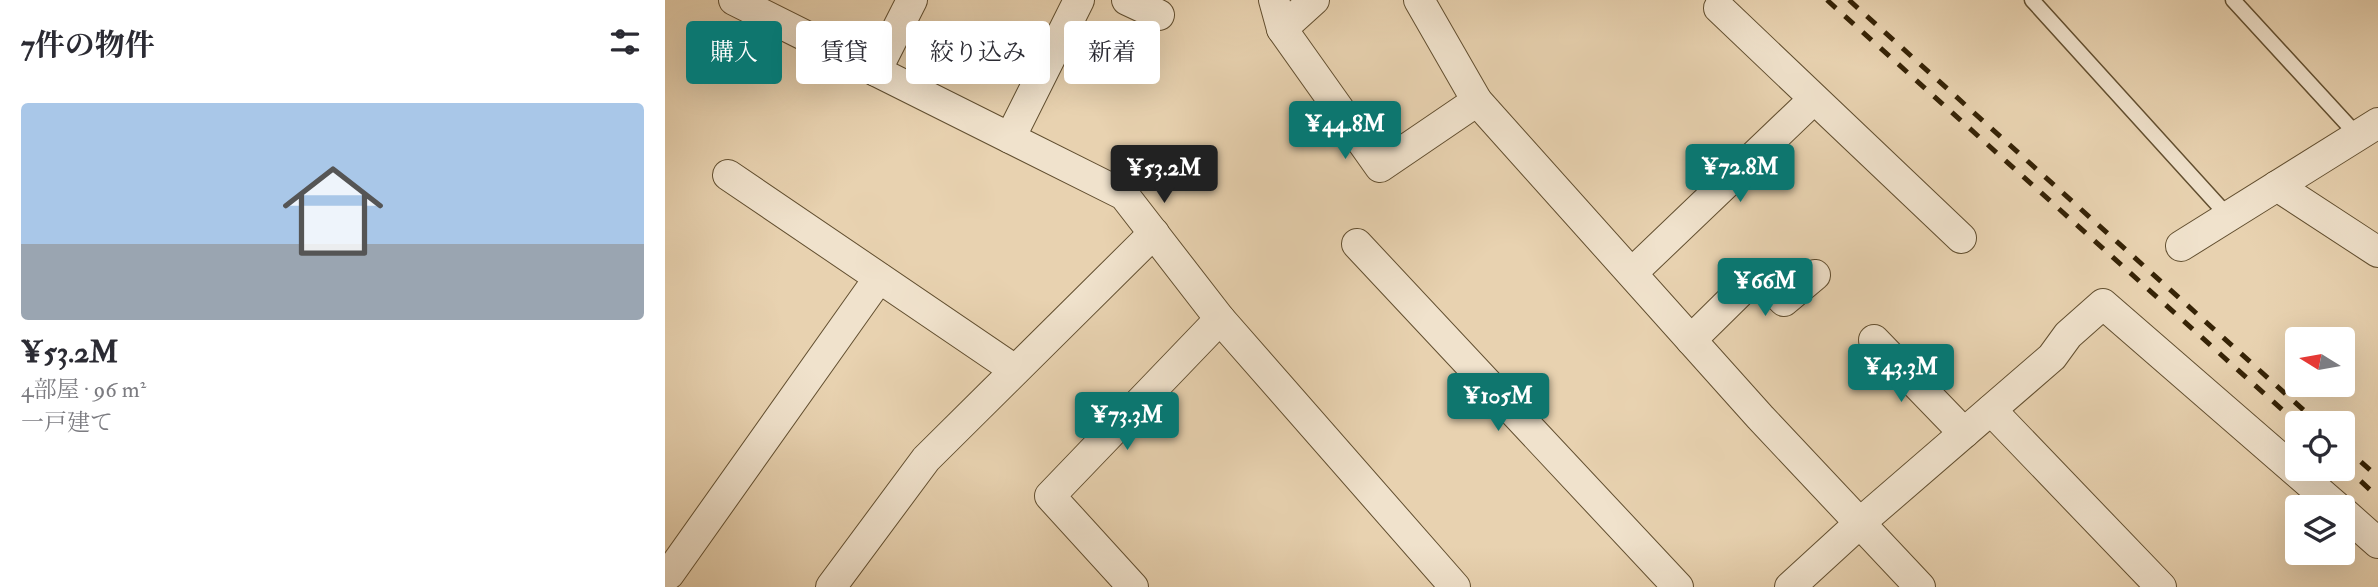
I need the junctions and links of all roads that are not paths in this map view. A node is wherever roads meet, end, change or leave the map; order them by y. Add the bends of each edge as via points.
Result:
1 (734, 0) edge
2 (912, 0) edge
3 (1079, 0) edge
4 (1127, 0) edge
5 (1274, 0) edge
6 (1314, 0) edge
7 (1419, 0) edge
8 (2032, 0) edge
9 (2233, 0) edge
10 (1719, 8) dead end
11 (1159, 15) dead end
12 (1282, 29) junction
13 (796, 31) edge
14 (892, 39) edge
15 (892, 79) edge
16 (1814, 99) junction
17 (1478, 101) junction
18 (2368, 130) edge
19 (1010, 138) junction
20 (728, 175) dead end
21 (2277, 186) junction
22 (2228, 216) junction
23 (1154, 233) junction
24 (1961, 238) dead end
25 (1357, 244) dead end
26 (2181, 246) dead end
27 (2378, 252) edge
28 (1632, 273) junction
29 (1815, 275) dead end
30 (879, 278) junction
31 (1220, 319) junction
32 (1691, 340) junction
33 (1874, 340) dead end
34 (1015, 370) junction
35 (1991, 410) junction
36 (1964, 433) junction
37 (2323, 495) edge
38 (1861, 522) junction
39 (2355, 522) edge
40 (2378, 542) edge
41 (665, 572) edge
42 (831, 587) edge
43 (1133, 587) edge
44 (1455, 587) edge
45 (1678, 587) edge
46 (1790, 587) edge
47 (1920, 587) edge
48 (2161, 587) edge

1 - 13 street
2 - 14 street
3 - 19 street
4 - 11 street
5 - 12 street
6 - 12 street
7 - 17 street
8 - 22 lane
9 - 18 lane
10 - 16 street
12 - 17 street via 1380,167
15 - 19 street
16 - 24 street
16 - 28 street
17 - 28 street
18 - 21 street
19 - 23 street via 1124,195
20 - 30 street
21 - 22 street
21 - 27 street
22 - 26 street
23 - 31 street
23 - 34 street
25 - 45 street
28 - 32 street
29 - 32 street via 1784,301 1758,274
30 - 34 street
30 - 41 street via 669,574
31 - 43 street via 1049,496
31 - 44 street
32 - 38 street
33 - 36 street
34 - 42 street via 926,459
35 - 36 street
35 - 37 street via 2103,304
35 - 48 street
36 - 38 street
38 - 46 street
38 - 47 street
39 - 40 street

